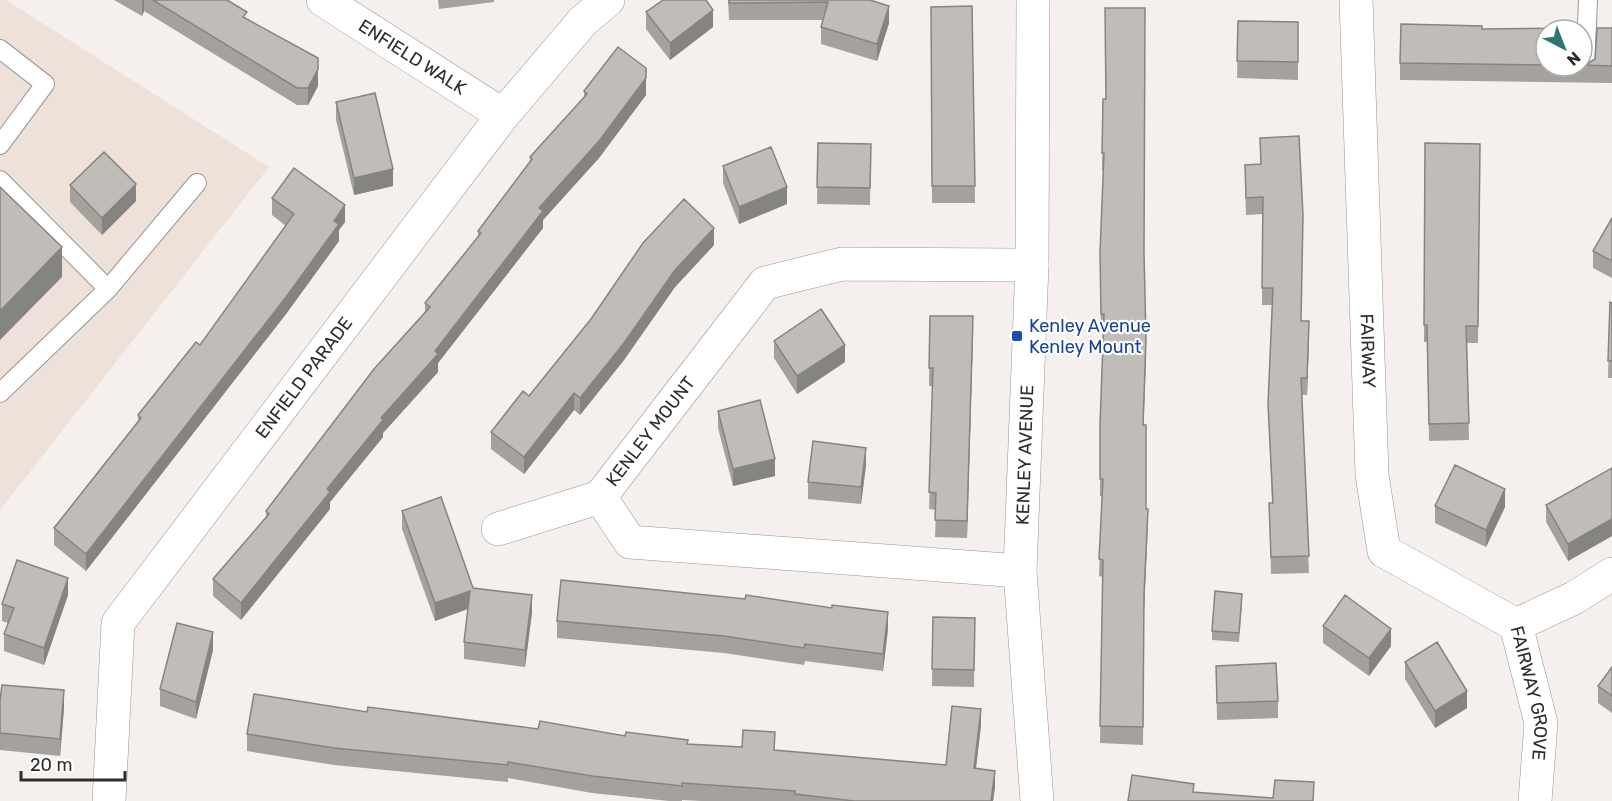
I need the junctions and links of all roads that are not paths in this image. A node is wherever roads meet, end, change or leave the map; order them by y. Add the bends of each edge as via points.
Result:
1 (323, 0) edge
2 (608, 0) edge
3 (1033, 0) edge
4 (1356, 0) edge
5 (1588, 0) edge
6 (1587, 18) edge
7 (0, 49) edge
8 (503, 115) junction
9 (0, 146) edge
10 (0, 180) edge
11 (197, 183) dead end
12 (1032, 265) junction
13 (108, 289) junction
14 (0, 393) edge
15 (600, 497) junction
16 (498, 529) dead end
17 (1020, 571) junction
18 (1612, 574) edge
19 (1516, 625) junction
20 (109, 801) edge
21 (1037, 801) edge
22 (1535, 801) edge

1 - 8 street, ENFIELD WALK
2 - 8 street, ENFIELD PARADE via 582,21
3 - 12 street, KENLEY AVENUE
4 - 19 street, FAIRWAY via 1372,475 1384,551
5 - 6 lane
7 - 9 lane via 45,84
8 - 20 street, ENFIELD PARADE via 118,623
10 - 13 lane
11 - 13 lane
12 - 15 street, KENLEY MOUNT via 842,264 765,283
12 - 17 street, KENLEY AVENUE
13 - 14 lane
15 - 16 street
15 - 17 street, KENLEY MOUNT via 630,542
17 - 21 street, KENLEY AVENUE
18 - 19 street, FAIRWAY GROVE via 1574,598
19 - 22 street, FAIRWAY GROVE via 1541,723

